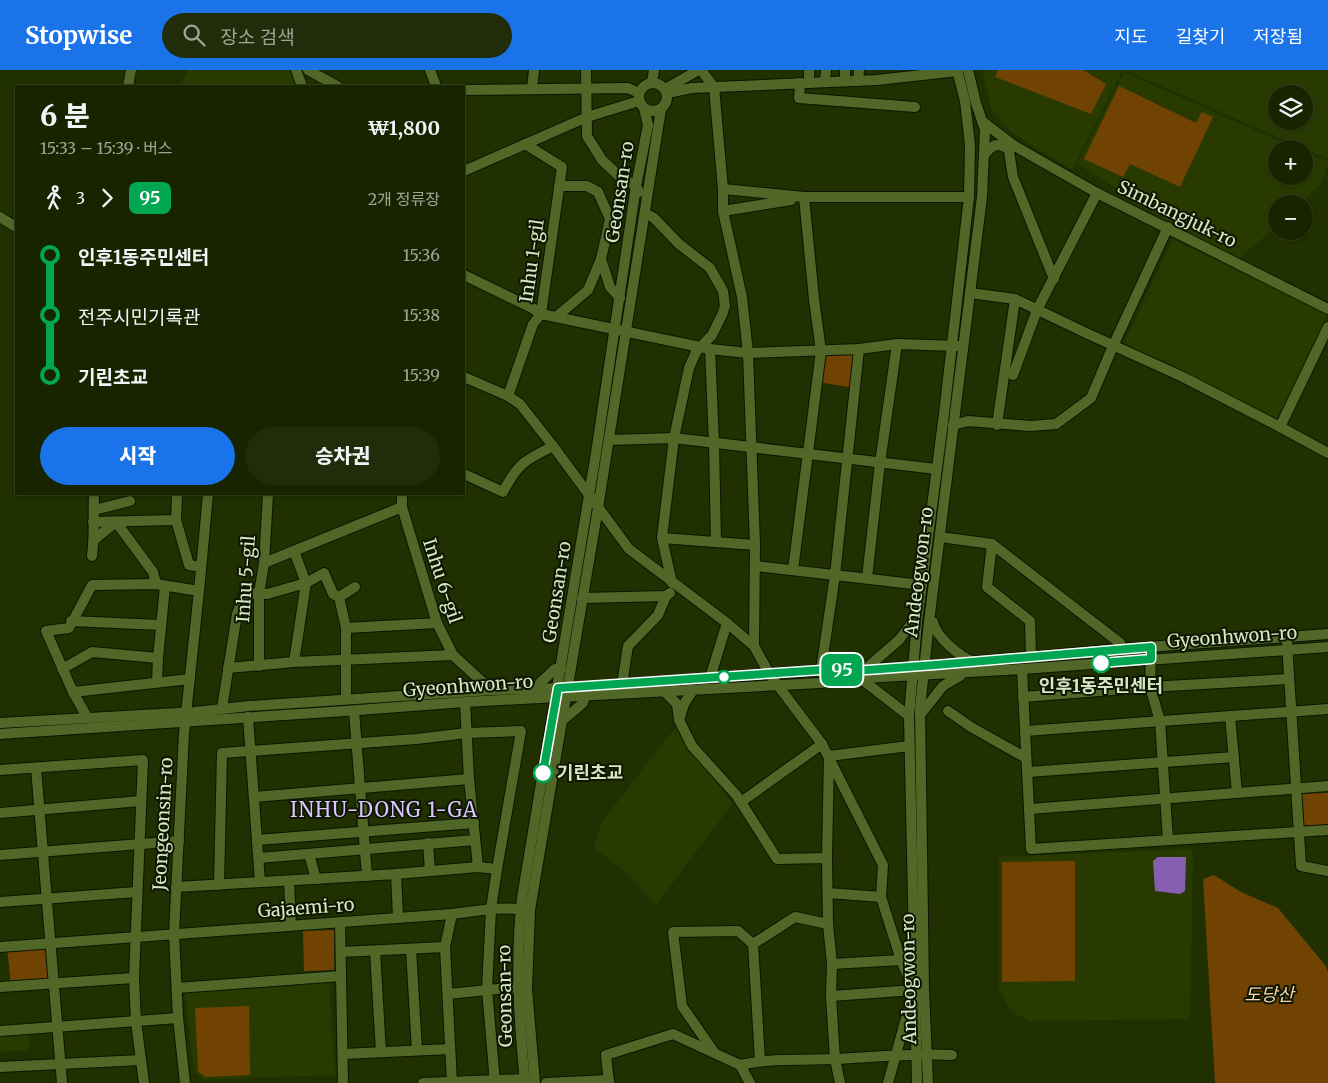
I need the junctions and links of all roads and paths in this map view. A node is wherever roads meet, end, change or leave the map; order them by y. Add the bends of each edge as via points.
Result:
1 (131, 70) edge
2 (296, 70) edge
3 (308, 70) edge
4 (430, 70) edge
5 (534, 70) edge
6 (586, 70) edge
7 (654, 70) edge
8 (700, 70) edge
9 (809, 70) edge
10 (826, 70) edge
11 (845, 70) edge
12 (961, 70) edge
13 (859, 75) edge
14 (877, 75) edge
15 (845, 81) junction
16 (652, 82) junction
17 (825, 82) junction
18 (804, 83) junction
19 (128, 85) edge
20 (302, 85) edge
21 (335, 85) edge
22 (436, 85) edge
23 (714, 87) junction
24 (961, 87) junction
25 (532, 89) junction
26 (586, 89) junction
27 (465, 90) edge
28 (666, 91) junction
29 (641, 101) junction
30 (976, 103) junction
31 (915, 106) dead end
32 (661, 109) junction
33 (587, 117) junction
34 (984, 122) junction
35 (1007, 140) junction
36 (525, 144) junction
37 (985, 154) junction
38 (465, 171) edge
39 (559, 186) junction
40 (636, 186) junction
41 (723, 189) junction
42 (1097, 193) junction
43 (804, 197) junction
44 (969, 197) junction
45 (645, 210) junction
46 (723, 211) junction
47 (0, 217) edge
48 (15, 227) edge
49 (1168, 227) junction
50 (601, 259) junction
51 (465, 275) edge
52 (1054, 280) junction
53 (970, 293) junction
54 (620, 298) junction
55 (1015, 299) junction
56 (1328, 309) edge
57 (1037, 310) junction
58 (541, 314) junction
59 (556, 318) junction
60 (1328, 327) edge
61 (621, 330) junction
62 (897, 344) junction
63 (952, 345) junction
64 (964, 346) junction
65 (1113, 346) junction
66 (706, 348) junction
67 (859, 349) junction
68 (821, 350) junction
69 (748, 353) junction
70 (1013, 375) dead end
71 (465, 377) edge
72 (508, 396) junction
73 (997, 424) junction
74 (953, 425) junction
75 (1280, 427) junction
76 (674, 438) junction
77 (609, 440) junction
78 (714, 443) junction
79 (553, 446) junction
80 (751, 447) junction
81 (1328, 453) edge
82 (808, 454) junction
83 (848, 459) junction
84 (880, 463) junction
85 (936, 469) junction
86 (465, 474) edge
87 (94, 495) edge
88 (208, 495) edge
89 (268, 495) edge
90 (402, 495) edge
91 (589, 495) junction
92 (177, 496) dead end
93 (130, 501) dead end
94 (402, 507) junction
95 (598, 508) junction
96 (94, 510) junction
97 (176, 520) junction
98 (93, 522) junction
99 (116, 522) junction
100 (940, 537) junction
101 (662, 538) junction
102 (95, 539) junction
103 (716, 542) junction
104 (992, 544) junction
105 (755, 545) junction
106 (294, 550) junction
107 (92, 556) dead end
108 (264, 564) junction
109 (755, 566) junction
110 (201, 567) junction
111 (793, 570) junction
112 (835, 575) junction
113 (867, 578) junction
114 (306, 584) junction
115 (161, 585) junction
116 (675, 585) junction
117 (922, 585) junction
118 (355, 587) dead end
119 (199, 591) junction
120 (259, 594) junction
121 (666, 596) junction
122 (339, 597) junction
123 (582, 598) junction
124 (71, 621) junction
125 (917, 622) junction
126 (929, 622) junction
127 (727, 623) junction
128 (437, 624) junction
129 (161, 626) junction
130 (346, 628) junction
131 (1328, 634) edge
132 (1287, 637) junction
133 (754, 646) junction
134 (1151, 647) junction
135 (1328, 647) edge
136 (1120, 649) junction
137 (1288, 650) junction
138 (453, 655) junction
139 (1031, 657) junction
140 (158, 658) junction
141 (1151, 659) junction
142 (346, 660) junction
143 (294, 662) junction
144 (975, 662) junction
145 (259, 666) junction
146 (228, 668) junction
147 (62, 669) junction
148 (1022, 669) junction
149 (561, 670) junction
150 (821, 670) junction
151 (924, 670) junction
152 (912, 671) junction
153 (960, 672) junction
154 (864, 674) junction
155 (770, 675) junction
156 (710, 678) junction
157 (190, 679) junction
158 (1289, 679) junction
159 (158, 682) junction
160 (622, 684) junction
161 (778, 685) junction
162 (1150, 687) junction
163 (538, 689) junction
164 (491, 690) junction
165 (692, 690) junction
166 (73, 692) junction
167 (665, 692) junction
168 (562, 693) junction
169 (585, 696) junction
170 (1023, 697) junction
171 (346, 699) junction
172 (465, 702) junction
173 (680, 706) junction
174 (222, 708) junction
175 (1328, 709) edge
176 (354, 711) junction
177 (948, 711) dead end
178 (1291, 712) junction
179 (909, 716) junction
180 (920, 716) junction
181 (1230, 716) junction
182 (87, 717) junction
183 (186, 717) junction
184 (248, 717) junction
185 (562, 720) junction
186 (1160, 721) junction
187 (0, 723) edge
188 (1025, 731) junction
189 (467, 733) junction
190 (0, 734) edge
191 (356, 743) junction
192 (822, 744) junction
193 (909, 746) junction
194 (250, 751) junction
195 (829, 756) junction
196 (1234, 757) junction
197 (1026, 758) junction
198 (1163, 762) junction
199 (36, 768) junction
200 (0, 770) edge
201 (1028, 772) junction
202 (469, 779) junction
203 (1328, 786) edge
204 (360, 789) junction
205 (1296, 789) junction
206 (1237, 793) junction
207 (254, 797) junction
208 (1165, 798) junction
209 (141, 801) junction
210 (741, 802) junction
211 (1030, 809) junction
212 (40, 810) junction
213 (0, 813) edge
214 (474, 823) junction
215 (1328, 830) edge
216 (363, 831) junction
217 (1299, 832) junction
218 (257, 840) junction
219 (475, 840) junction
220 (1168, 840) junction
221 (180, 841) junction
222 (428, 842) junction
223 (139, 844) junction
224 (365, 848) junction
225 (43, 852) junction
226 (309, 854) junction
227 (0, 855) edge
228 (259, 858) junction
229 (827, 858) junction
230 (478, 867) junction
231 (497, 869) junction
232 (426, 871) junction
233 (1328, 872) edge
234 (396, 874) junction
235 (367, 876) junction
236 (316, 879) junction
237 (289, 881) junction
238 (260, 882) junction
239 (219, 885) junction
240 (176, 887) junction
241 (137, 892) junction
242 (828, 893) junction
243 (881, 897) junction
244 (47, 899) junction
245 (0, 902) edge
246 (492, 909) junction
247 (526, 910) junction
248 (452, 914) junction
249 (398, 918) junction
250 (340, 922) junction
251 (828, 924) junction
252 (291, 925) junction
253 (174, 934) junction
254 (136, 937) junction
255 (50, 943) junction
256 (752, 944) junction
257 (0, 947) edge
258 (445, 947) junction
259 (411, 949) junction
260 (375, 951) junction
261 (341, 952) junction
262 (901, 960) junction
263 (832, 964) junction
264 (341, 976) junction
265 (134, 978) junction
266 (53, 984) junction
267 (0, 987) edge
268 (176, 988) junction
269 (518, 988) junction
270 (487, 989) junction
271 (914, 990) junction
272 (448, 994) junction
273 (831, 996) junction
274 (178, 1018) junction
275 (136, 1022) junction
276 (57, 1028) junction
277 (0, 1031) edge
278 (450, 1049) junction
279 (417, 1050) junction
280 (381, 1052) junction
281 (714, 1052) junction
282 (343, 1054) junction
283 (921, 1054) junction
284 (952, 1055) dead end
285 (895, 1056) junction
286 (835, 1059) junction
287 (141, 1060) junction
288 (760, 1060) junction
289 (60, 1063) junction
290 (740, 1064) junction
291 (2, 1067) edge
292 (609, 1081) edge
293 (452, 1082) edge
294 (495, 1082) edge
295 (529, 1082) edge
296 (571, 1082) edge
297 (62, 1083) edge
298 (144, 1083) edge
299 (185, 1083) edge
300 (343, 1083) edge
301 (423, 1083) edge
302 (546, 1083) edge
303 (750, 1083) edge
304 (840, 1083) edge
305 (888, 1083) edge
306 (917, 1083) edge
307 (928, 1083) edge

1 - 19 street
2 - 20 street
3 - 21 street
4 - 22 street
5 - 25 street
6 - 26 street
7 - 16 street
8 - 23 street
8 - 28 street
9 - 18 street
10 - 17 street
11 - 15 street
12 - 14 street
12 - 24 street, Andeogwon-ro
12 - 30 street, Andeogwon-ro
13 - 14 street
13 - 15 street
15 - 17 street
16 - 28 street via 660,84
16 - 29 street via 644,86
17 - 18 street
18 - 23 street
18 - 31 street via 800,98
23 - 28 street
23 - 41 street
24 - 34 street, Simbangjuk-ro via 971,110
24 - 44 street, Andeogwon-ro via 970,145
25 - 26 street
25 - 27 street
26 - 29 street via 628,88
26 - 33 street
28 - 32 street, Geonsan-ro via 667,102
29 - 32 street via 652,111
29 - 33 street
29 - 40 street, Geonsan-ro via 648,125
30 - 34 street, Andeogwon-ro
30 - 35 street via 980,102 988,118
32 - 45 street, Geonsan-ro
33 - 36 street
33 - 40 street via 587,136 602,160 621,178
34 - 35 street, Simbangjuk-ro
34 - 37 street, Andeogwon-ro
35 - 37 street via 1004,146 992,146
35 - 42 street, Simbangjuk-ro
35 - 52 street via 1013,177
36 - 38 street
36 - 39 street, Inhu 1-gil via 562,168
37 - 53 street, Andeogwon-ro
39 - 50 street via 586,186 598,192 610,219
39 - 58 street, Inhu 1-gil
40 - 45 street
40 - 54 street, Geonsan-ro
41 - 43 street
41 - 46 street
42 - 49 street, Simbangjuk-ro
42 - 52 street
43 - 44 street
43 - 46 street
43 - 68 street
44 - 63 street, Andeogwon-ro
45 - 61 street, Geonsan-ro
45 - 66 street, Geonsan-ro via 679,244 710,268 724,291 725,306
46 - 69 street via 742,297
47 - 48 street
49 - 56 street, Simbangjuk-ro
49 - 65 street
50 - 54 street via 610,287
50 - 59 street via 588,290
51 - 58 street
52 - 57 street
53 - 55 street
53 - 64 street, Andeogwon-ro
54 - 61 street, Geonsan-ro
55 - 57 street
55 - 73 street
57 - 65 street
57 - 70 street
58 - 59 street
58 - 72 street, Inhu 1-gil via 533,324
59 - 61 street
60 - 75 street
61 - 66 street
61 - 77 street, Geonsan-ro
61 - 91 street, Geonsan-ro
62 - 63 street
62 - 67 street
62 - 84 street
63 - 64 street
63 - 85 street, Andeogwon-ro
64 - 74 street, Andeogwon-ro
65 - 73 street via 1091,398 1077,410 1056,424
65 - 75 street via 1183,377
66 - 69 street
66 - 76 street, Geonsan-ro via 696,352 689,368
66 - 78 street
67 - 68 street
67 - 83 street
68 - 69 street
68 - 82 street
69 - 80 street
71 - 72 street
72 - 79 street via 520,404
73 - 74 street via 968,421
74 - 100 street, Andeogwon-ro
75 - 81 street
76 - 77 street
76 - 78 street
76 - 101 street, Geonsan-ro
77 - 95 street, Geonsan-ro
78 - 80 street
78 - 103 street
79 - 86 street via 525,460 503,492
79 - 91 street
80 - 82 street
80 - 105 street
82 - 83 street
82 - 111 street
83 - 84 street
83 - 112 street
84 - 85 street
84 - 113 street
85 - 117 street, Andeogwon-ro
87 - 96 street
88 - 110 street, Jeongeonsin-ro
89 - 108 street, Inhu 5-gil
90 - 94 street, Inhu 6-gil
91 - 95 street
91 - 149 street, Geonsan-ro
92 - 97 street
93 - 96 street
94 - 106 street
94 - 128 street, Inhu 6-gil
95 - 116 street via 629,549
95 - 123 street, Geonsan-ro
96 - 98 street
97 - 99 street
97 - 110 street via 189,565
98 - 99 street
98 - 102 street
99 - 102 street
99 - 115 street
100 - 104 street
100 - 126 street, Andeogwon-ro
101 - 103 street
101 - 116 street, Geonsan-ro
102 - 107 street
103 - 105 street
104 - 136 street via 1120,643
104 - 139 street via 987,587 1030,621
105 - 109 street
106 - 108 street
106 - 114 street
108 - 120 street, Inhu 5-gil
109 - 111 street
109 - 133 street
110 - 119 street, Jeongeonsin-ro
111 - 112 street
112 - 113 street
112 - 150 street
113 - 117 street
114 - 120 street
114 - 122 street via 324,573 333,594
114 - 143 street
115 - 119 street
115 - 124 street via 92,585
115 - 129 street
116 - 121 street
116 - 127 street
117 - 125 street, Andeogwon-ro
118 - 122 street
119 - 157 street, Jeongeonsin-ro
120 - 145 street, Inhu 5-gil
120 - 146 street via 245,593 237,614
121 - 123 street, Geonsan-ro
121 - 160 street via 658,615 628,646
122 - 130 street
123 - 168 street, Geonsan-ro
124 - 129 street
124 - 147 street via 68,628 46,631
125 - 152 street, Andeogwon-ro
125 - 154 street via 912,623
126 - 144 street via 933,622 940,637 961,656
126 - 151 street, Andeogwon-ro
127 - 133 street
127 - 156 street
128 - 130 street
128 - 138 street, Inhu 6-gil
129 - 140 street
130 - 142 street
131 - 132 street, Gyeonhwon-ro
132 - 134 street, Gyeonhwon-ro
132 - 137 street
133 - 155 street
134 - 136 street, Gyeonhwon-ro
134 - 141 street
135 - 137 street, Gyeonhwon-ro
136 - 139 street, Gyeonhwon-ro
137 - 141 street, Gyeonhwon-ro
137 - 158 street
138 - 142 street
138 - 164 street, Inhu 6-gil
139 - 144 street, Gyeonhwon-ro
140 - 147 street via 92,652
140 - 159 street
141 - 148 street, Gyeonhwon-ro
141 - 162 street
142 - 143 street
142 - 171 street
143 - 145 street
144 - 151 street, Gyeonhwon-ro
145 - 146 street
146 - 174 street
147 - 166 street
148 - 153 street, Gyeonhwon-ro
148 - 170 street
149 - 163 street via 555,670 540,683
149 - 168 street, Geonsan-ro
150 - 154 street, Gyeonhwon-ro
150 - 155 street, Gyeonhwon-ro
151 - 152 street, Gyeonhwon-ro
151 - 153 street, Gyeonhwon-ro
151 - 180 street, Andeogwon-ro
152 - 154 street, Gyeonhwon-ro
152 - 179 street, Andeogwon-ro
153 - 180 street via 960,676 943,686
154 - 161 street, Gyeonhwon-ro via 820,683
154 - 179 street
155 - 156 street, Gyeonhwon-ro
155 - 161 street
156 - 160 street, Gyeonhwon-ro
157 - 159 street
157 - 183 street, Jeongeonsin-ro
158 - 162 street
158 - 178 street
159 - 166 street
160 - 168 street, Gyeonhwon-ro
161 - 165 street, Gyeonhwon-ro
161 - 192 street
162 - 170 street
162 - 186 street
163 - 164 street, Gyeonhwon-ro
163 - 168 street, Gyeonhwon-ro
164 - 171 street, Gyeonhwon-ro
165 - 167 street, Gyeonhwon-ro
165 - 173 street
166 - 182 street
167 - 169 street, Gyeonhwon-ro
167 - 173 street
168 - 169 street, Gyeonhwon-ro
168 - 172 street, Gyeonhwon-ro
168 - 185 street, Geonsan-ro
168 - 247 street, Geonsan-ro
169 - 185 street via 582,703
170 - 188 street
171 - 174 street, Gyeonhwon-ro
172 - 176 street, Gyeonhwon-ro
172 - 189 street
173 - 210 street via 679,720 692,746
174 - 183 street, Gyeonhwon-ro
175 - 178 street
176 - 184 street, Gyeonhwon-ro
176 - 191 street
177 - 197 street
178 - 181 street
178 - 205 street
179 - 193 street, Andeogwon-ro
180 - 283 street, Andeogwon-ro
181 - 186 street
181 - 196 street
182 - 183 street, Gyeonhwon-ro
182 - 187 street, Gyeonhwon-ro
183 - 184 street, Gyeonhwon-ro
183 - 190 street, Gyeonhwon-ro
183 - 221 street, Jeongeonsin-ro
184 - 194 street
185 - 247 street, Geonsan-ro
186 - 188 street
186 - 198 street
188 - 197 street
189 - 191 street
189 - 202 street
189 - 231 street via 521,731
191 - 194 street
191 - 204 street
192 - 195 street
192 - 210 street
193 - 195 street
193 - 271 street, Andeogwon-ro
194 - 207 street
194 - 239 street via 222,752
195 - 229 street
195 - 243 street via 883,865
196 - 198 street
196 - 206 street
197 - 201 street
198 - 201 street
198 - 208 street
199 - 200 street
199 - 209 street via 143,760
199 - 212 street
201 - 211 street
202 - 204 street
202 - 214 street
203 - 205 street
204 - 207 street
204 - 216 street
205 - 206 street
205 - 217 street
206 - 208 street
207 - 218 street
208 - 211 street
208 - 220 street
209 - 212 street
209 - 223 street
210 - 229 street via 776,859
211 - 220 street via 1031,849
212 - 213 street
212 - 225 street
214 - 216 street
214 - 219 street
215 - 217 street
216 - 218 street
216 - 224 street
217 - 220 street
217 - 233 street via 1301,866
218 - 228 street
219 - 222 street
219 - 230 street
221 - 223 street
221 - 240 street, Jeongeonsin-ro
222 - 224 street
222 - 232 street
223 - 225 street
223 - 241 street
224 - 226 street
224 - 235 street
225 - 227 street
225 - 244 street
226 - 228 street
226 - 236 street
228 - 238 street
229 - 242 street
230 - 231 street
230 - 232 street
231 - 246 street
232 - 234 street
234 - 235 street
234 - 249 street
235 - 236 street
236 - 237 street
237 - 238 street
237 - 252 street
238 - 239 street
239 - 240 street
240 - 253 street, Jeongeonsin-ro
241 - 244 street
241 - 254 street
242 - 243 street
242 - 251 street
243 - 262 street
244 - 245 street
244 - 255 street
246 - 247 street, Gajaemi-ro
246 - 248 street, Gajaemi-ro
246 - 270 street
247 - 269 street, Geonsan-ro
247 - 295 street, Geonsan-ro
248 - 249 street, Gajaemi-ro
248 - 258 street
249 - 250 street, Gajaemi-ro
250 - 252 street, Gajaemi-ro
250 - 261 street
251 - 256 street via 795,917
251 - 263 street
252 - 253 street, Gajaemi-ro
253 - 254 street, Gajaemi-ro
253 - 268 street, Jeongeonsin-ro
254 - 255 street, Gajaemi-ro
254 - 265 street
255 - 257 street, Gajaemi-ro
255 - 266 street
256 - 281 street via 738,930 673,932 682,1006
256 - 288 street
258 - 259 street
258 - 272 street
259 - 260 street
259 - 279 street
260 - 261 street
260 - 280 street
261 - 264 street
262 - 263 street
262 - 271 street
263 - 273 street
264 - 268 street
264 - 282 street
265 - 266 street
265 - 275 street
266 - 267 street
266 - 276 street
268 - 274 street, Jeongeonsin-ro
269 - 270 street
269 - 295 street, Geonsan-ro
270 - 272 street
270 - 294 street
271 - 273 street
271 - 283 street, Andeogwon-ro
271 - 285 street
272 - 278 street
273 - 286 street
274 - 275 street
274 - 299 street, Jeongeonsin-ro
275 - 276 street
275 - 287 street
276 - 277 street
276 - 289 street
278 - 279 street
278 - 293 street
279 - 280 street
280 - 282 street
281 - 290 street
281 - 292 street via 673,1034 606,1056
282 - 300 street
283 - 284 street
283 - 285 street
283 - 306 street, Andeogwon-ro
283 - 307 street, Andeogwon-ro
285 - 286 street
285 - 305 street
286 - 288 street
286 - 304 street
287 - 289 street
287 - 298 street
288 - 290 street
289 - 291 street
289 - 297 street
290 - 303 street
292 - 296 street
293 - 294 street
293 - 301 street
294 - 295 street
296 - 302 street

